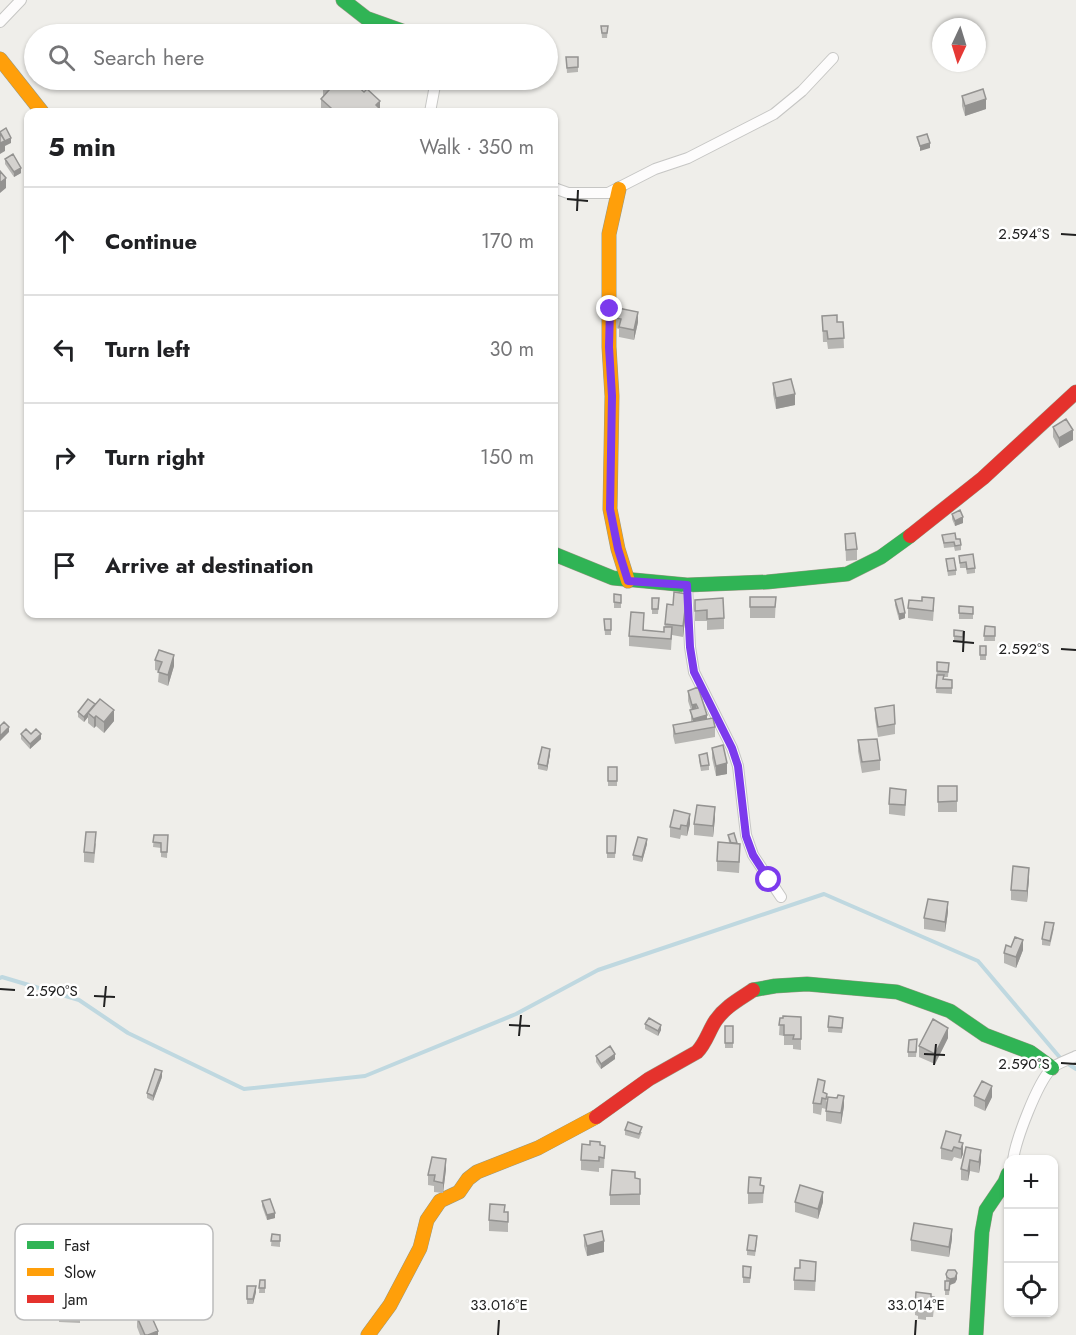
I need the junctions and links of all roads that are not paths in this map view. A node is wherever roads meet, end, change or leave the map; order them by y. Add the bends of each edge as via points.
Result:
1 (21, 0) edge
2 (344, 0) edge
3 (0, 22) edge
4 (380, 24) edge
5 (833, 58) dead end
6 (0, 59) edge
7 (24, 89) edge
8 (25, 90) edge
9 (434, 90) edge
10 (39, 108) edge
11 (431, 108) edge
12 (558, 189) edge
13 (619, 189) junction
14 (1076, 392) edge
15 (558, 556) edge
16 (628, 581) junction
17 (687, 585) junction
18 (781, 897) dead end
19 (1076, 1056) edge
20 (1052, 1068) junction
21 (1014, 1155) edge
22 (1004, 1183) edge
23 (368, 1335) edge
24 (976, 1335) edge

1 - 3 street
2 - 4 street via 365,19
5 - 13 street via 774,114
6 - 7 street
8 - 10 street
9 - 11 street
12 - 13 street via 585,194
13 - 16 street via 609,234 610,509
14 - 17 street via 983,478 910,536 858,570 800,579
15 - 16 street
16 - 17 street
17 - 18 street via 694,672 738,766 746,836 753,855
19 - 20 street
20 - 21 street via 1016,1142
20 - 23 street via 1030,1052 985,1035 950,1011 897,992 807,984 754,990 732,1003 716,1020 697,1052 649,1079 590,1121 538,1148 477,1172 459,1192 434,1206 420,1248 390,1305
22 - 24 street via 986,1210

